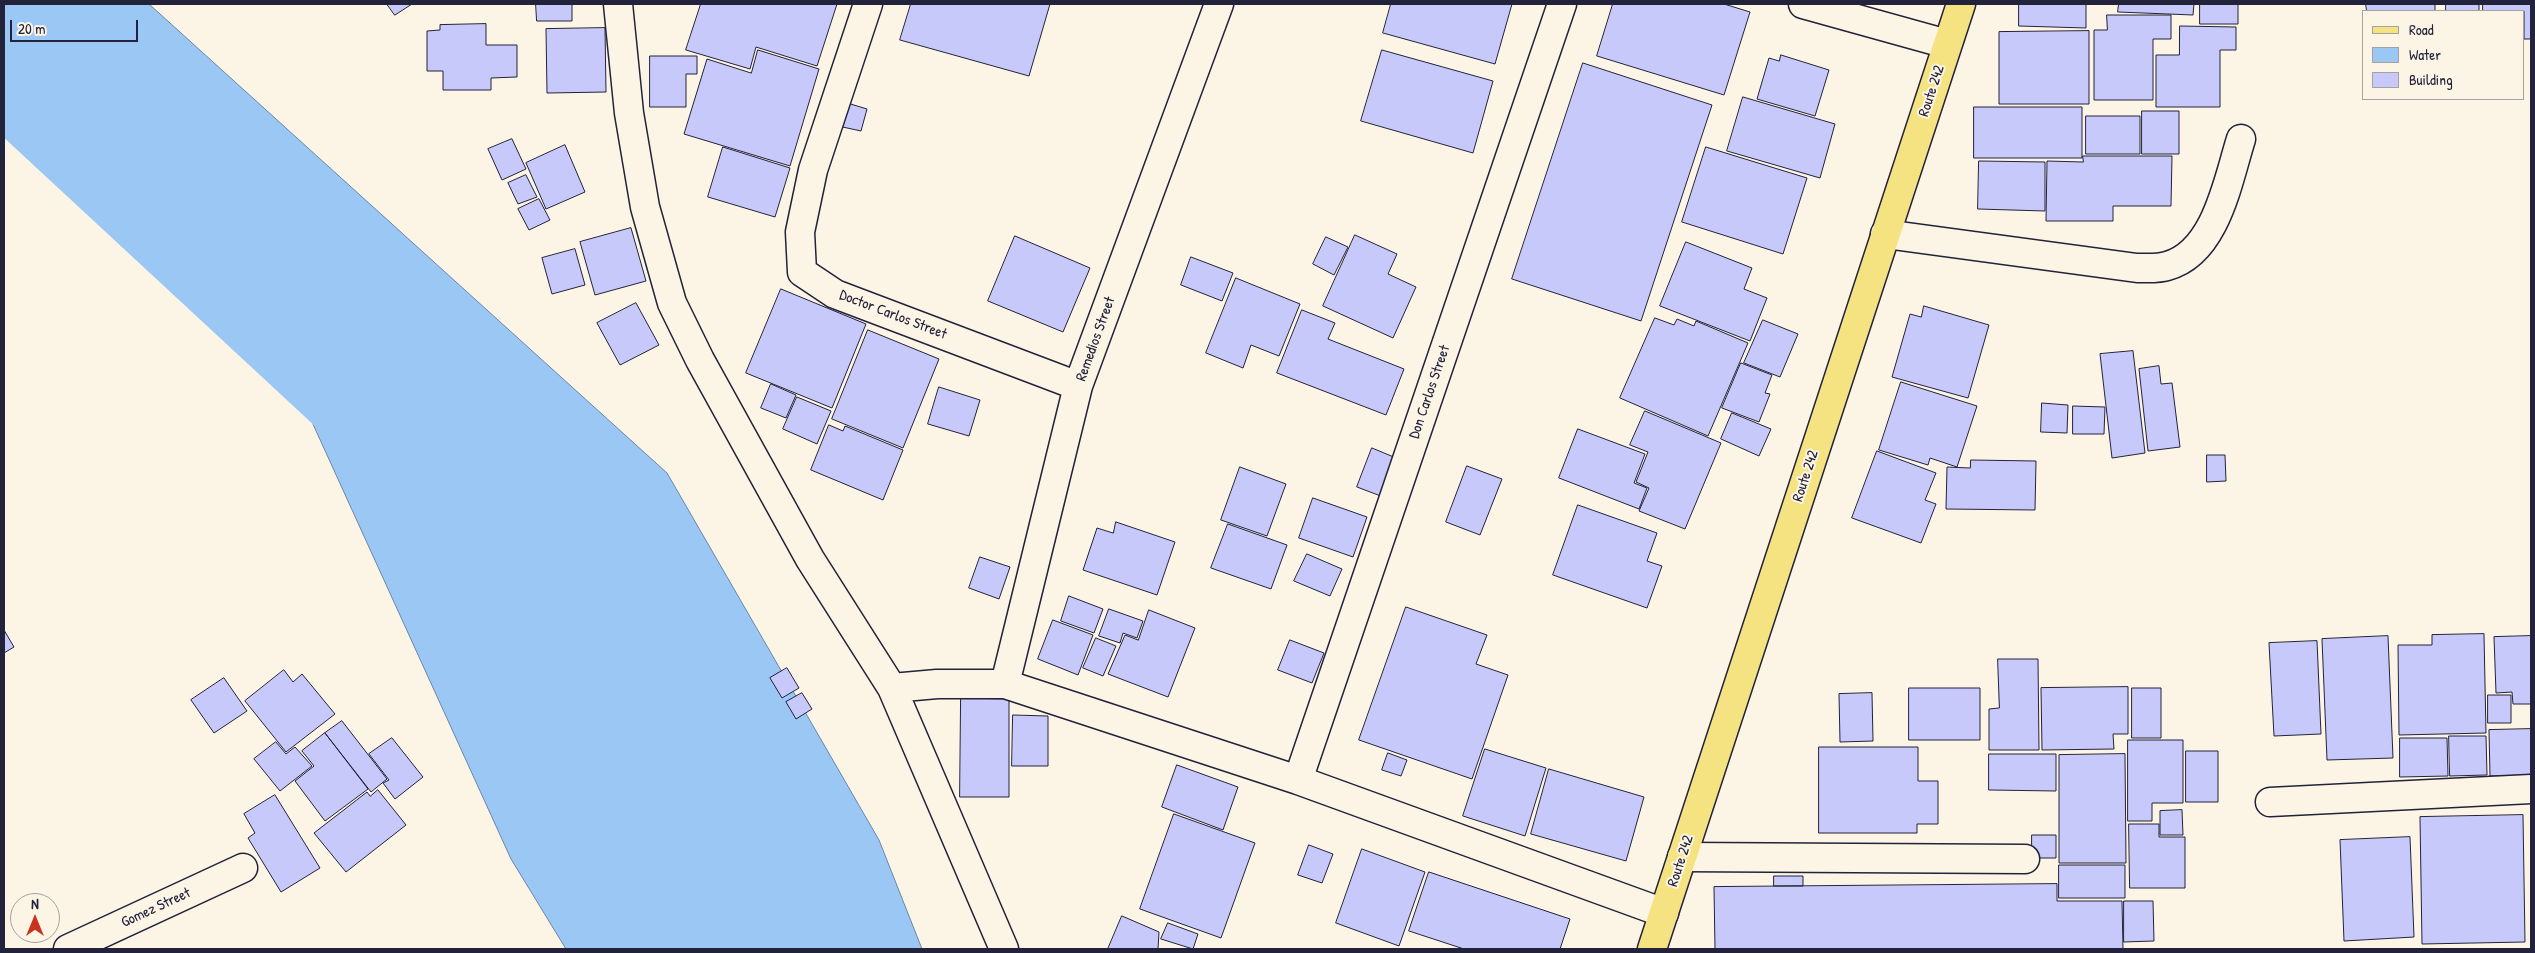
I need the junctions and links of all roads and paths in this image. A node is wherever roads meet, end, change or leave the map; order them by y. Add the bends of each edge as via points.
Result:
1 (618, 4) edge
2 (868, 4) edge
3 (1219, 4) edge
4 (1562, 4) edge
5 (1802, 4) edge
6 (1961, 4) edge
7 (1947, 44) junction
8 (2241, 139) dead end
9 (1885, 234) junction
10 (1078, 386) junction
11 (1005, 684) junction
12 (892, 688) junction
13 (1298, 780) junction
14 (2531, 789) edge
15 (2270, 802) dead end
16 (1682, 857) junction
17 (2025, 858) dead end
18 (243, 868) dead end
19 (1664, 913) junction
20 (68, 949) edge
21 (1004, 949) edge
22 (1652, 949) edge

1 - 12 street via 628,113 645,207 672,303 810,559
2 - 10 street, Doctor Carlos Street via 813,170 800,232 802,272 835,294
3 - 10 street, Remedios Street
4 - 13 street, Don Carlos Street
5 - 7 street
6 - 7 main road, Route 242
7 - 9 main road, Route 242
8 - 9 street via 2215,223 2195,250 2168,266 2137,268
9 - 16 main road, Route 242
10 - 11 street, Remedios Street
11 - 12 street
11 - 13 street
12 - 21 street
13 - 19 street
14 - 15 street
16 - 17 street
16 - 19 main road, Route 242
18 - 20 street, Gomez Street
19 - 22 main road, Route 242

